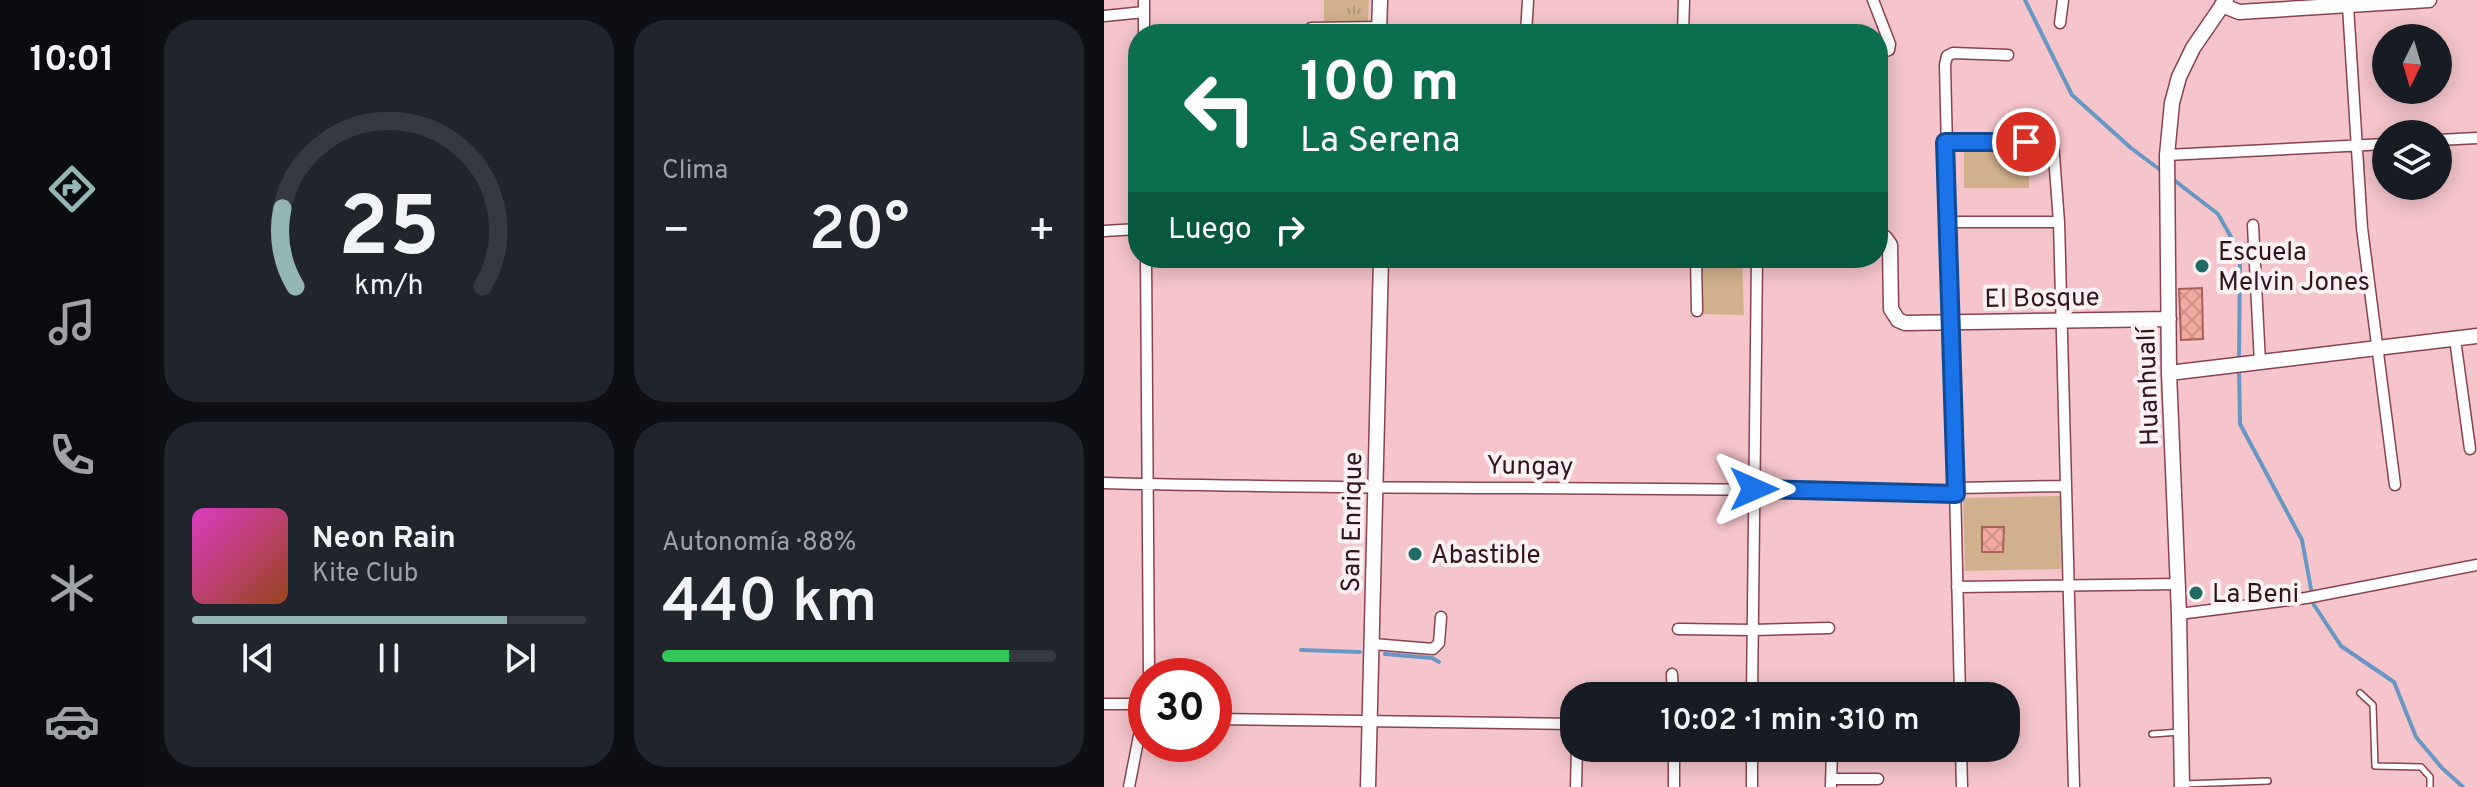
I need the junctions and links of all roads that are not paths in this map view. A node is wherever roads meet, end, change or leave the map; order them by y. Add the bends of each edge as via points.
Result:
1 (1144, 0) edge
2 (1380, 0) edge
3 (1528, 0) edge
4 (1684, 0) edge
5 (1873, 0) edge
6 (2063, 0) edge
7 (2429, 0) edge
8 (2378, 1) edge
9 (2224, 3) edge
10 (2348, 6) junction
11 (1144, 12) junction
12 (1104, 16) edge
13 (2060, 23) dead end
14 (1144, 24) edge
15 (1379, 24) edge
16 (1527, 24) edge
17 (1683, 24) edge
18 (1882, 24) edge
19 (2008, 55) dead end
20 (2477, 138) edge
21 (2452, 139) edge
22 (1945, 142) junction
23 (2372, 145) edge
24 (2356, 146) junction
25 (2167, 161) junction
26 (1948, 222) junction
27 (2059, 222) junction
28 (2253, 225) dead end
29 (1128, 230) edge
30 (1104, 231) edge
31 (1146, 268) edge
32 (1381, 268) edge
33 (1696, 268) edge
34 (1757, 268) edge
35 (1887, 268) edge
36 (1697, 311) dead end
37 (2169, 319) junction
38 (2062, 320) junction
39 (1951, 323) junction
40 (2477, 336) edge
41 (2455, 339) junction
42 (2377, 349) junction
43 (2256, 364) junction
44 (2169, 373) junction
45 (2470, 449) dead end
46 (1104, 483) edge
47 (1147, 484) junction
48 (2395, 485) dead end
49 (2066, 486) junction
50 (1375, 487) junction
51 (1754, 489) junction
52 (1956, 491) junction
53 (2477, 565) edge
54 (2178, 584) junction
55 (2069, 585) junction
56 (1957, 587) junction
57 (2179, 614) junction
58 (1441, 617) dead end
59 (1829, 628) dead end
60 (1678, 629) dead end
61 (1753, 630) junction
62 (1373, 644) junction
63 (1149, 658) edge
64 (1672, 674) dead end
65 (1672, 682) edge
66 (1752, 682) edge
67 (1960, 682) edge
68 (2360, 693) dead end
69 (1104, 704) edge
70 (1128, 704) edge
71 (1232, 719) edge
72 (1369, 720) junction
73 (1560, 724) edge
74 (2181, 732) junction
75 (2152, 734) dead end
76 (1134, 762) edge
77 (1577, 762) edge
78 (1674, 762) edge
79 (1752, 762) edge
80 (1832, 762) edge
81 (1961, 762) edge
82 (1878, 779) dead end
83 (2268, 781) dead end
84 (1831, 783) edge
85 (2182, 786) edge
86 (1129, 787) edge
87 (1368, 787) edge
88 (1576, 787) edge
89 (1674, 787) edge
90 (1752, 787) edge
91 (1962, 787) edge
92 (2074, 787) edge
93 (2430, 787) edge

1 - 11 street
2 - 15 street
3 - 16 street
4 - 17 street
5 - 18 street
6 - 13 street
7 - 8 street
8 - 10 street
9 - 10 street via 2239,12
9 - 25 street, Huanhualí via 2179,77
10 - 24 street
11 - 12 street
11 - 14 street
19 - 22 street via 1947,56
20 - 21 street
22 - 26 street
22 - 27 street via 2053,142
23 - 24 street
24 - 25 street
24 - 42 street
25 - 37 street, Huanhualí
26 - 27 street
26 - 39 street
27 - 38 street
28 - 43 street
29 - 30 street
31 - 47 street
32 - 50 street, San Enrique
33 - 36 street
34 - 51 street
35 - 39 street, El Bosque via 1893,315 1905,323
37 - 38 street, El Bosque
37 - 44 street, Huanhualí
38 - 39 street, El Bosque
38 - 49 street
39 - 52 street
40 - 41 street
41 - 42 street
41 - 45 street
42 - 43 street
42 - 48 street
43 - 44 street
44 - 54 street, Huanhualí
46 - 47 street, Yungay
47 - 50 street, Yungay
47 - 63 street
49 - 52 street, Yungay
49 - 55 street
50 - 51 street, Yungay
50 - 62 street, San Enrique
51 - 52 street, Yungay
51 - 61 street
52 - 56 street
53 - 57 street via 2333,594
54 - 55 street
54 - 57 street, Huanhualí
55 - 56 street
55 - 92 street
56 - 67 street
57 - 74 street, Huanhualí
58 - 62 street via 1439,643 1433,649
59 - 61 street
60 - 61 street
61 - 66 street
62 - 72 street, San Enrique
64 - 65 street
68 - 93 lane via 2373,705 2375,766 2421,767 2430,777
69 - 70 street
71 - 72 street
72 - 73 street
72 - 87 street, San Enrique
74 - 75 lane
74 - 85 street, Huanhualí
76 - 86 street
77 - 88 street
78 - 89 street
79 - 90 street
80 - 84 street
81 - 91 street
82 - 84 street
83 - 85 lane

